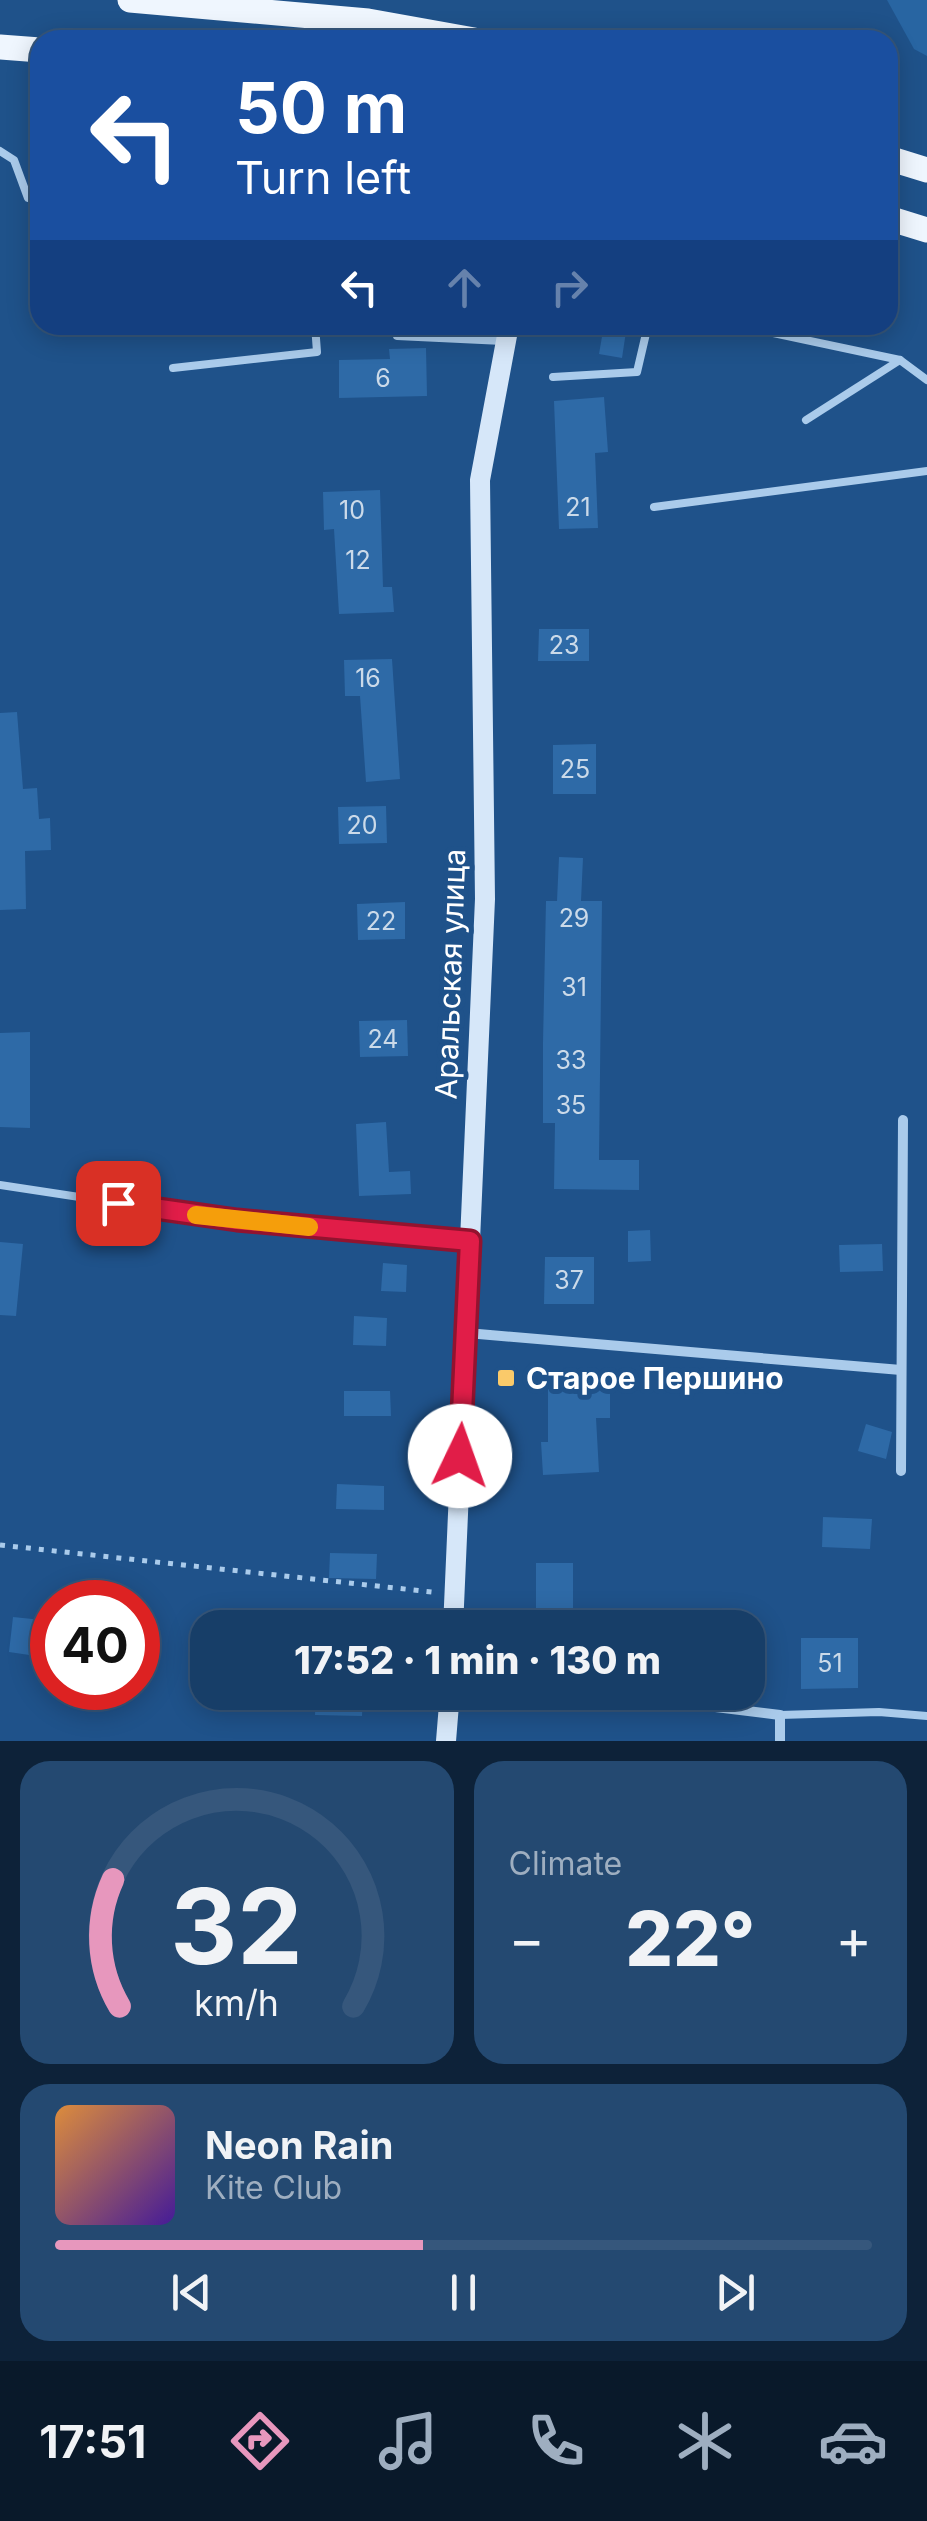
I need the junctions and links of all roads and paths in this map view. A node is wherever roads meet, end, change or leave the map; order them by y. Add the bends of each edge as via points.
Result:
1 (130, 0) edge
2 (418, 30) edge
3 (0, 47) edge
4 (30, 49) edge
5 (0, 151) edge
6 (898, 161) edge
7 (927, 170) edge
8 (30, 198) edge
9 (898, 221) edge
10 (927, 230) edge
11 (316, 335) edge
12 (433, 335) edge
13 (506, 335) edge
14 (646, 335) edge
15 (782, 335) edge
16 (397, 336) dead end
17 (900, 360) junction
18 (173, 368) dead end
19 (553, 376) dead end
20 (927, 380) edge
21 (806, 420) dead end
22 (927, 471) edge
23 (654, 507) dead end
24 (904, 1120) dead end
25 (0, 1185) edge
26 (470, 1241) junction
27 (466, 1333) junction
28 (900, 1370) junction
29 (902, 1471) dead end
30 (0, 1545) edge
31 (454, 1594) junction
32 (454, 1610) edge
33 (449, 1710) edge
34 (739, 1710) edge
35 (780, 1715) junction
36 (927, 1716) edge
37 (446, 1741) edge
38 (780, 1741) edge

1 - 2 main road
3 - 4 main road
5 - 8 lane via 14,160
6 - 7 main road
9 - 10 main road
11 - 18 lane via 318,352
12 - 16 lane
13 - 26 street, Аральская улица via 480,480 485,899
14 - 19 lane via 637,372
15 - 17 lane
17 - 20 lane
17 - 21 lane
22 - 23 lane
24 - 28 street
25 - 26 lane via 237,1220
26 - 27 street, Аральская улица
27 - 28 street
27 - 31 street, Аральская улица
28 - 29 street
30 - 31 path
31 - 32 street, Аральская улица
33 - 37 street
34 - 35 street
35 - 36 lane
35 - 38 street

